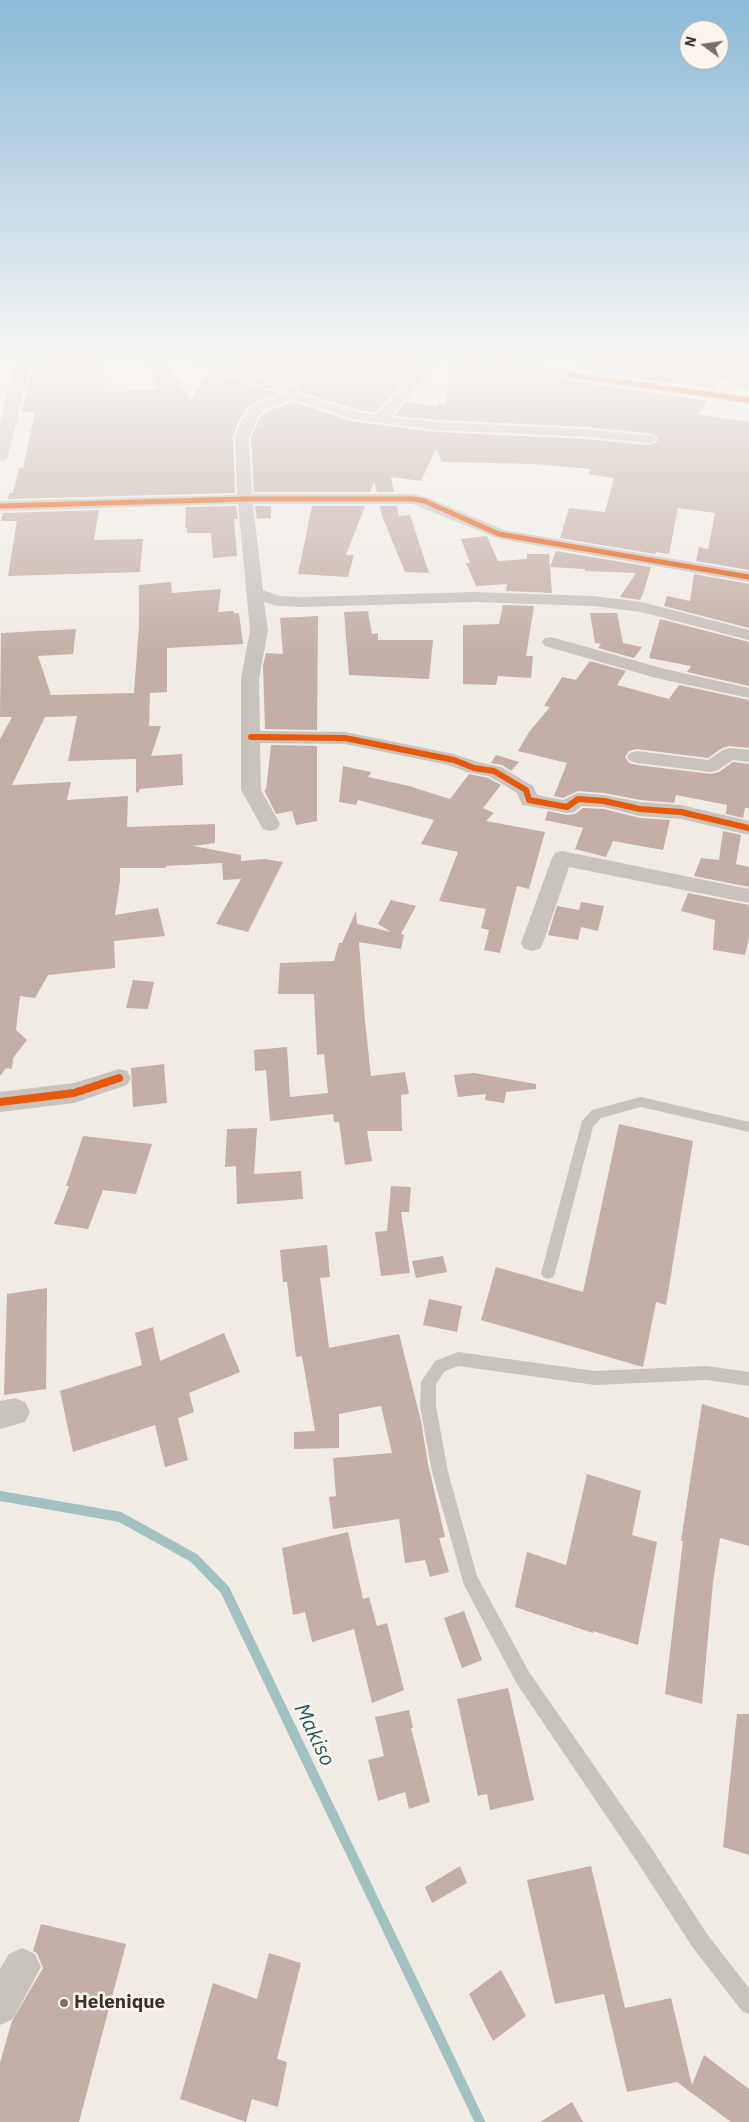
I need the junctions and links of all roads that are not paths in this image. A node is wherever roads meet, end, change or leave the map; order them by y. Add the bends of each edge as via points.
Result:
1 (243, 458) edge
2 (245, 499) junction
3 (0, 506) edge
4 (749, 577) edge
5 (256, 593) junction
6 (303, 602) junction
7 (271, 622) junction
8 (749, 635) edge
9 (551, 642) dead end
10 (749, 694) edge
11 (250, 737) junction
12 (749, 756) edge
13 (637, 757) dead end
14 (270, 824) dead end
15 (749, 828) edge
16 (749, 896) edge
17 (532, 943) dead end
18 (120, 1078) dead end
19 (0, 1102) edge
20 (749, 1127) edge
21 (548, 1273) dead end
22 (749, 1379) edge
23 (22, 1967) dead end
24 (749, 2004) edge
25 (0, 2006) edge

1 - 2 street
2 - 3 street
2 - 4 street via 413,499 499,534
2 - 5 street
5 - 6 street via 278,601
5 - 7 street
6 - 7 street
6 - 8 street via 474,597 593,601 642,607
7 - 11 street via 250,679
9 - 10 street via 662,674
11 - 14 street via 251,790
11 - 15 street via 345,738 494,771 526,790 529,800 567,807 578,799 604,801 640,809 681,812
12 - 13 street via 730,754 711,766
16 - 17 street via 562,858
18 - 19 street via 74,1093
20 - 21 lane via 641,1102 597,1114 587,1126
22 - 24 lane via 698,1373 595,1378 458,1359 440,1366 429,1382 428,1406 440,1472 470,1579 518,1669 700,1941
23 - 25 street

